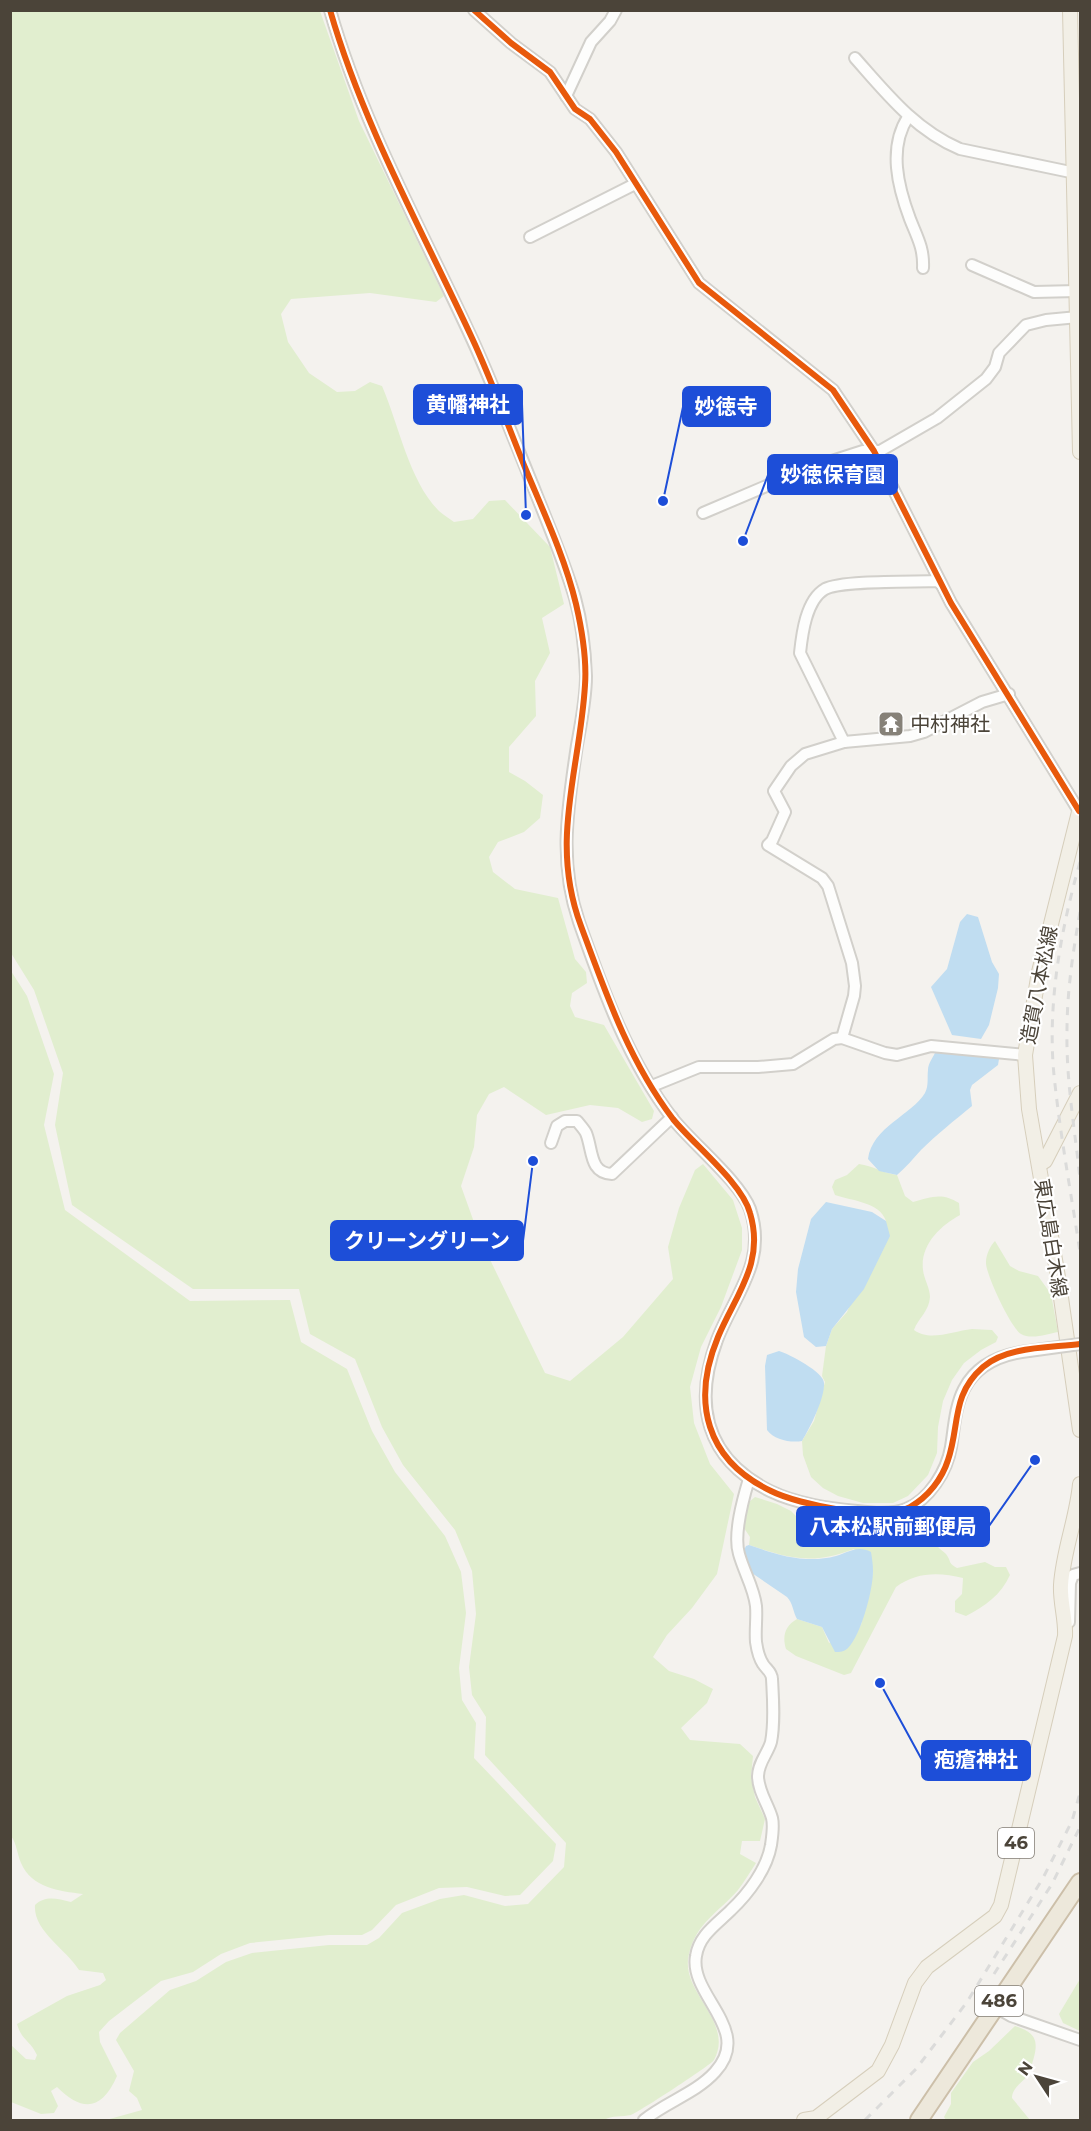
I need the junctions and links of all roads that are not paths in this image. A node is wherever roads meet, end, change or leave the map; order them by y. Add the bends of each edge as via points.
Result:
1 (330, 10) edge
2 (474, 10) edge
3 (616, 10) edge
4 (1070, 10) edge
5 (855, 58) dead end
6 (566, 96) junction
7 (908, 117) junction
8 (1077, 129) edge
9 (1077, 174) edge
10 (635, 184) junction
11 (530, 237) dead end
12 (1078, 244) edge
13 (972, 265) dead end
14 (923, 268) dead end
15 (1077, 291) junction
16 (1078, 317) junction
17 (1079, 358) edge
18 (874, 452) junction
19 (1080, 452) edge
20 (703, 513) dead end
21 (941, 584) junction
22 (1009, 694) junction
23 (844, 742) junction
24 (1080, 809) edge
25 (842, 1038) junction
26 (1025, 1055) junction
27 (652, 1086) junction
28 (1080, 1094) edge
29 (672, 1117) junction
30 (551, 1143) dead end
31 (1039, 1164) junction
32 (1080, 1344) edge
33 (1080, 1430) edge
34 (749, 1479) junction
35 (1080, 1484) edge
36 (1080, 1573) edge
37 (1068, 1621) junction
38 (1080, 1882) edge
39 (995, 2007) junction
40 (1080, 2040) edge
41 (812, 2120) edge
42 (644, 2121) edge
43 (919, 2121) edge

1 - 27 street via 367,120 474,342 575,598 584,640 586,679 566,831 569,886 620,1028
2 - 6 street via 550,72
3 - 6 street via 591,42
4 - 8 main road
5 - 7 street
6 - 10 street via 616,152
7 - 9 street via 948,145
7 - 14 street via 896,158 905,205 924,254
8 - 9 main road
9 - 12 main road
10 - 11 street
10 - 18 street via 699,283 833,390
12 - 15 main road
13 - 15 street via 1034,292
15 - 16 main road
16 - 17 main road
16 - 18 street via 1026,325 999,353 986,379 937,418
17 - 19 main road
18 - 20 street via 863,451 804,470
18 - 21 street
21 - 22 street
21 - 23 street via 857,584 826,589 811,606 800,653
22 - 23 street via 982,702 924,732
22 - 24 street
23 - 25 street via 805,754 791,766 774,791 785,812 768,845 822,878 828,886 852,963 855,986
24 - 26 main road, 造賀八本松線 via 1039,972
25 - 26 street via 897,1055 931,1046
25 - 27 street via 828,1042 793,1064 699,1067
26 - 31 main road, 造賀八本松線
27 - 29 street
28 - 31 main road, 東広島白木線 via 1046,1161
29 - 30 street via 612,1174 603,1174 595,1167 585,1132 577,1122 565,1121 556,1126
29 - 34 street via 749,1206 755,1244 752,1264 717,1340 706,1401 708,1424 717,1445
31 - 33 main road, 東広島白木線
32 - 34 street, bridge via 1011,1353 988,1362 964,1388 942,1476 908,1509 874,1513 816,1505 772,1492
34 - 42 street via 737,1539 756,1605 756,1642 762,1662 772,1675 773,1725 758,1774 760,1791 772,1820 771,1846 750,1887 705,1934 696,1954 695,1966 701,1983 725,2026 725,2058 702,2083
35 - 37 main road, 46 via 1061,1587
36 - 37 street via 1073,1575 1070,1583
37 - 41 main road, 46 via 1001,1905 995,1916 927,1967 915,1983 878,2071
38 - 39 highway, 486
39 - 40 street
39 - 43 highway, 486

